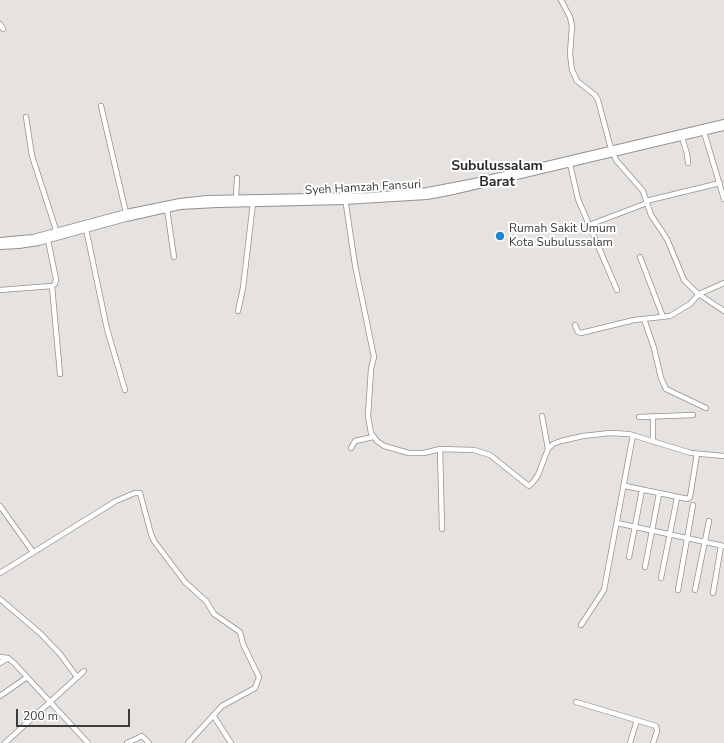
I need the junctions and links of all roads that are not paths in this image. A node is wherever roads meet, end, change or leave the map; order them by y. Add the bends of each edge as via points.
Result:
1 (561, 0) edge
2 (0, 24) edge
3 (3, 29) dead end
4 (100, 106) dead end
5 (26, 117) dead end
6 (724, 123) edge
7 (724, 127) edge
8 (704, 132) junction
9 (682, 137) junction
10 (612, 151) junction
11 (688, 163) dead end
12 (570, 164) junction
13 (237, 178) dead end
14 (720, 183) junction
15 (438, 192) junction
16 (236, 198) junction
17 (345, 199) junction
18 (724, 199) edge
19 (647, 202) junction
20 (253, 203) junction
21 (156, 209) junction
22 (167, 209) junction
23 (126, 213) junction
24 (589, 225) junction
25 (86, 229) junction
26 (57, 234) junction
27 (48, 240) junction
28 (0, 241) edge
29 (0, 246) edge
30 (174, 257) dead end
31 (640, 257) dead end
32 (724, 283) edge
33 (52, 286) junction
34 (0, 290) edge
35 (616, 290) dead end
36 (699, 294) junction
37 (238, 311) dead end
38 (724, 311) edge
39 (663, 317) junction
40 (644, 319) junction
41 (575, 325) dead end
42 (60, 374) dead end
43 (125, 390) dead end
44 (706, 408) dead end
45 (693, 415) dead end
46 (542, 416) dead end
47 (639, 417) dead end
48 (653, 417) junction
49 (633, 435) junction
50 (373, 437) junction
51 (653, 442) junction
52 (351, 448) dead end
53 (440, 449) junction
54 (548, 449) junction
55 (697, 454) junction
56 (724, 456) edge
57 (624, 486) junction
58 (642, 490) junction
59 (659, 494) junction
60 (677, 498) junction
61 (693, 505) dead end
62 (0, 506) edge
63 (708, 521) dead end
64 (617, 523) junction
65 (635, 528) junction
66 (442, 529) dead end
67 (652, 532) junction
68 (669, 535) junction
69 (687, 538) junction
70 (705, 542) junction
71 (723, 546) edge
72 (33, 552) junction
73 (629, 557) dead end
74 (646, 567) dead end
75 (0, 573) edge
76 (661, 578) dead end
77 (678, 590) dead end
78 (695, 590) dead end
79 (713, 593) dead end
80 (0, 599) edge
81 (581, 625) dead end
82 (0, 656) edge
83 (8, 658) junction
84 (0, 663) edge
85 (84, 671) dead end
86 (77, 677) junction
87 (26, 678) junction
88 (0, 696) edge
89 (50, 702) junction
90 (576, 702) dead end
91 (214, 715) junction
92 (637, 720) junction
93 (4, 743) edge
94 (88, 743) edge
95 (128, 743) edge
96 (148, 743) edge
97 (188, 743) edge
98 (231, 743) edge
99 (630, 743) edge
100 (653, 743) edge

1 - 10 street via 572,26 572,70 577,81 598,100
2 - 3 street
4 - 23 street
5 - 26 street via 32,156
6 - 10 main road, Syeh Hamzah Fansuri
7 - 8 main road, Syeh Hamzah Fansuri
8 - 9 main road, Syeh Hamzah Fansuri
8 - 14 street
9 - 10 main road, Syeh Hamzah Fansuri
9 - 11 street
10 - 12 main road, Syeh Hamzah Fansuri
10 - 15 main road, Syeh Hamzah Fansuri
10 - 19 street via 616,160 641,187
12 - 15 main road, Syeh Hamzah Fansuri
12 - 24 street via 578,199
13 - 16 street
14 - 18 street
14 - 19 street
15 - 17 main road, Syeh Hamzah Fansuri via 411,198
16 - 17 main road, Syeh Hamzah Fansuri
16 - 21 main road, Syeh Hamzah Fansuri via 180,202
17 - 20 main road, Syeh Hamzah Fansuri
17 - 50 street via 355,265 374,357 368,416
19 - 24 street
19 - 36 street via 653,219 669,243 684,280
20 - 22 main road, Syeh Hamzah Fansuri via 180,206
20 - 37 street
21 - 22 main road, Syeh Hamzah Fansuri
21 - 23 main road, Syeh Hamzah Fansuri
21 - 25 main road, Syeh Hamzah Fansuri
22 - 30 street
23 - 26 main road, Syeh Hamzah Fansuri
24 - 35 street
25 - 26 main road, Syeh Hamzah Fansuri
25 - 43 street via 107,329
26 - 27 main road, Syeh Hamzah Fansuri
26 - 28 main road, Syeh Hamzah Fansuri
27 - 29 main road, Syeh Hamzah Fansuri
27 - 33 street via 56,279
31 - 39 street
32 - 36 street
33 - 34 street
33 - 42 street
36 - 38 street
36 - 39 street via 677,313
39 - 40 street
40 - 41 street via 581,333
40 - 44 street via 666,389
45 - 48 street
46 - 54 street
47 - 48 street
48 - 51 street
49 - 51 street
49 - 54 street via 610,433 583,436 561,441
49 - 57 street
50 - 52 street via 355,441
50 - 53 street via 384,446 409,453
51 - 55 street
53 - 54 street via 474,450 490,454 529,486 538,475
53 - 66 street
55 - 56 street
55 - 60 street via 690,497 687,500
57 - 58 street
57 - 64 street
58 - 59 street
58 - 65 street
59 - 60 street
59 - 67 street
60 - 68 street
61 - 69 street
62 - 72 street
63 - 70 street
64 - 65 street
64 - 81 street via 604,590
65 - 67 street
65 - 73 street
67 - 68 street
67 - 74 street
68 - 69 street
68 - 76 street
69 - 70 street
69 - 77 street
70 - 71 street
70 - 78 street
71 - 79 street
72 - 75 street
72 - 91 street via 116,501 135,493 140,494 154,541 185,582 206,601 214,614 240,632 258,674 255,688 226,702
80 - 86 street via 41,634
82 - 83 street
83 - 84 street
83 - 87 street
85 - 86 street
86 - 89 street
87 - 88 street
87 - 89 street
89 - 93 street
89 - 94 street
90 - 92 street
91 - 97 street
91 - 98 street
92 - 99 street
92 - 100 street via 657,727
95 - 96 street via 142,736

